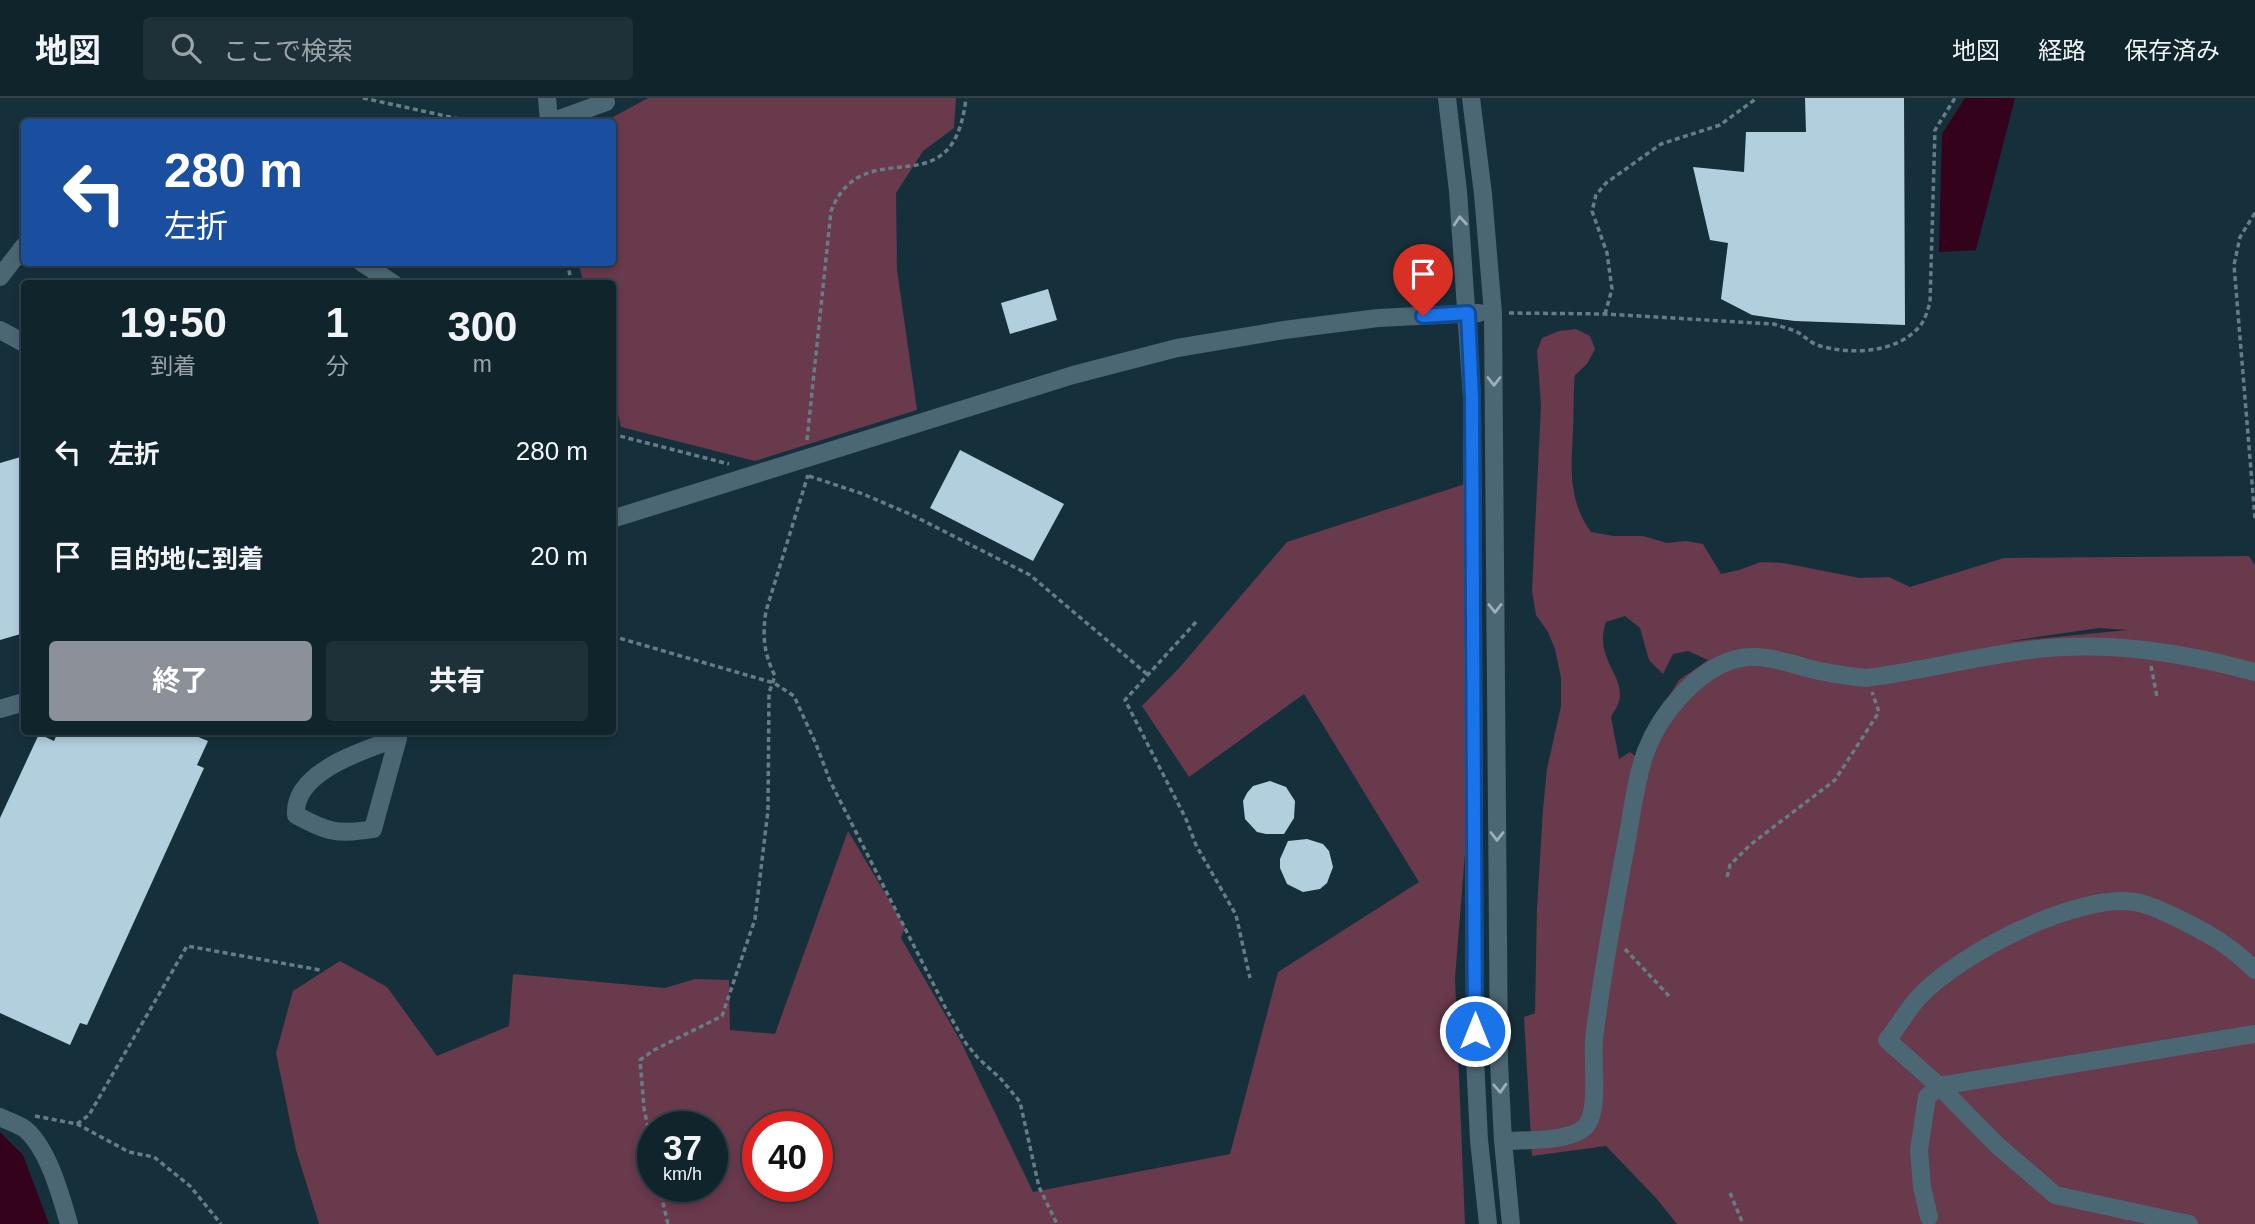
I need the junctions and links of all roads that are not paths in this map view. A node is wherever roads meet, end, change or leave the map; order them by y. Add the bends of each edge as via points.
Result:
1 (547, 98) edge
2 (1447, 98) edge
3 (1471, 98) edge
4 (606, 102) dead end
5 (550, 119) edge
6 (558, 119) edge
7 (21, 250) edge
8 (367, 266) edge
9 (0, 277) edge
10 (388, 280) edge
11 (1468, 313) junction
12 (1493, 313) junction
13 (0, 330) edge
14 (21, 341) edge
15 (616, 518) edge
16 (2255, 672) edge
17 (21, 703) edge
18 (0, 709) edge
19 (398, 738) joint
20 (2255, 970) edge
21 (2255, 1034) edge
22 (1939, 1086) junction
23 (1, 1117) edge
24 (1503, 1141) junction
25 (1929, 1217) dead end
26 (69, 1224) edge
27 (1488, 1224) edge
28 (1511, 1224) edge
29 (2189, 1224) edge

1 - 5 street
11 -> 2 street
3 - 12 street
4 - 6 street
7 - 9 street
8 - 10 street
11 - 12 street
11 - 15 street via 1364,320 1177,348 1073,374 806,466 759,472
11 - 27 street via 1475,1058
12 -> 24 street
13 - 14 street
16 - 24 street via 2148,650 2098,646 2029,650 1866,678 1752,656 1715,669 1687,690 1658,725 1646,752 1594,1041 1592,1111 1587,1126 1556,1137
17 - 18 street
19 - 19 street via 364,750 307,782 295,805 296,814 323,829 346,833 373,829
20 - 22 street via 2208,932 2137,902 2093,904 2053,916 1994,943 1935,984 1920,996 1887,1040
21 - 22 street
22 - 25 street via 1927,1097 1919,1150
22 - 29 street via 2054,1195
23 - 26 street via 25,1130 46,1157
24 - 28 street

